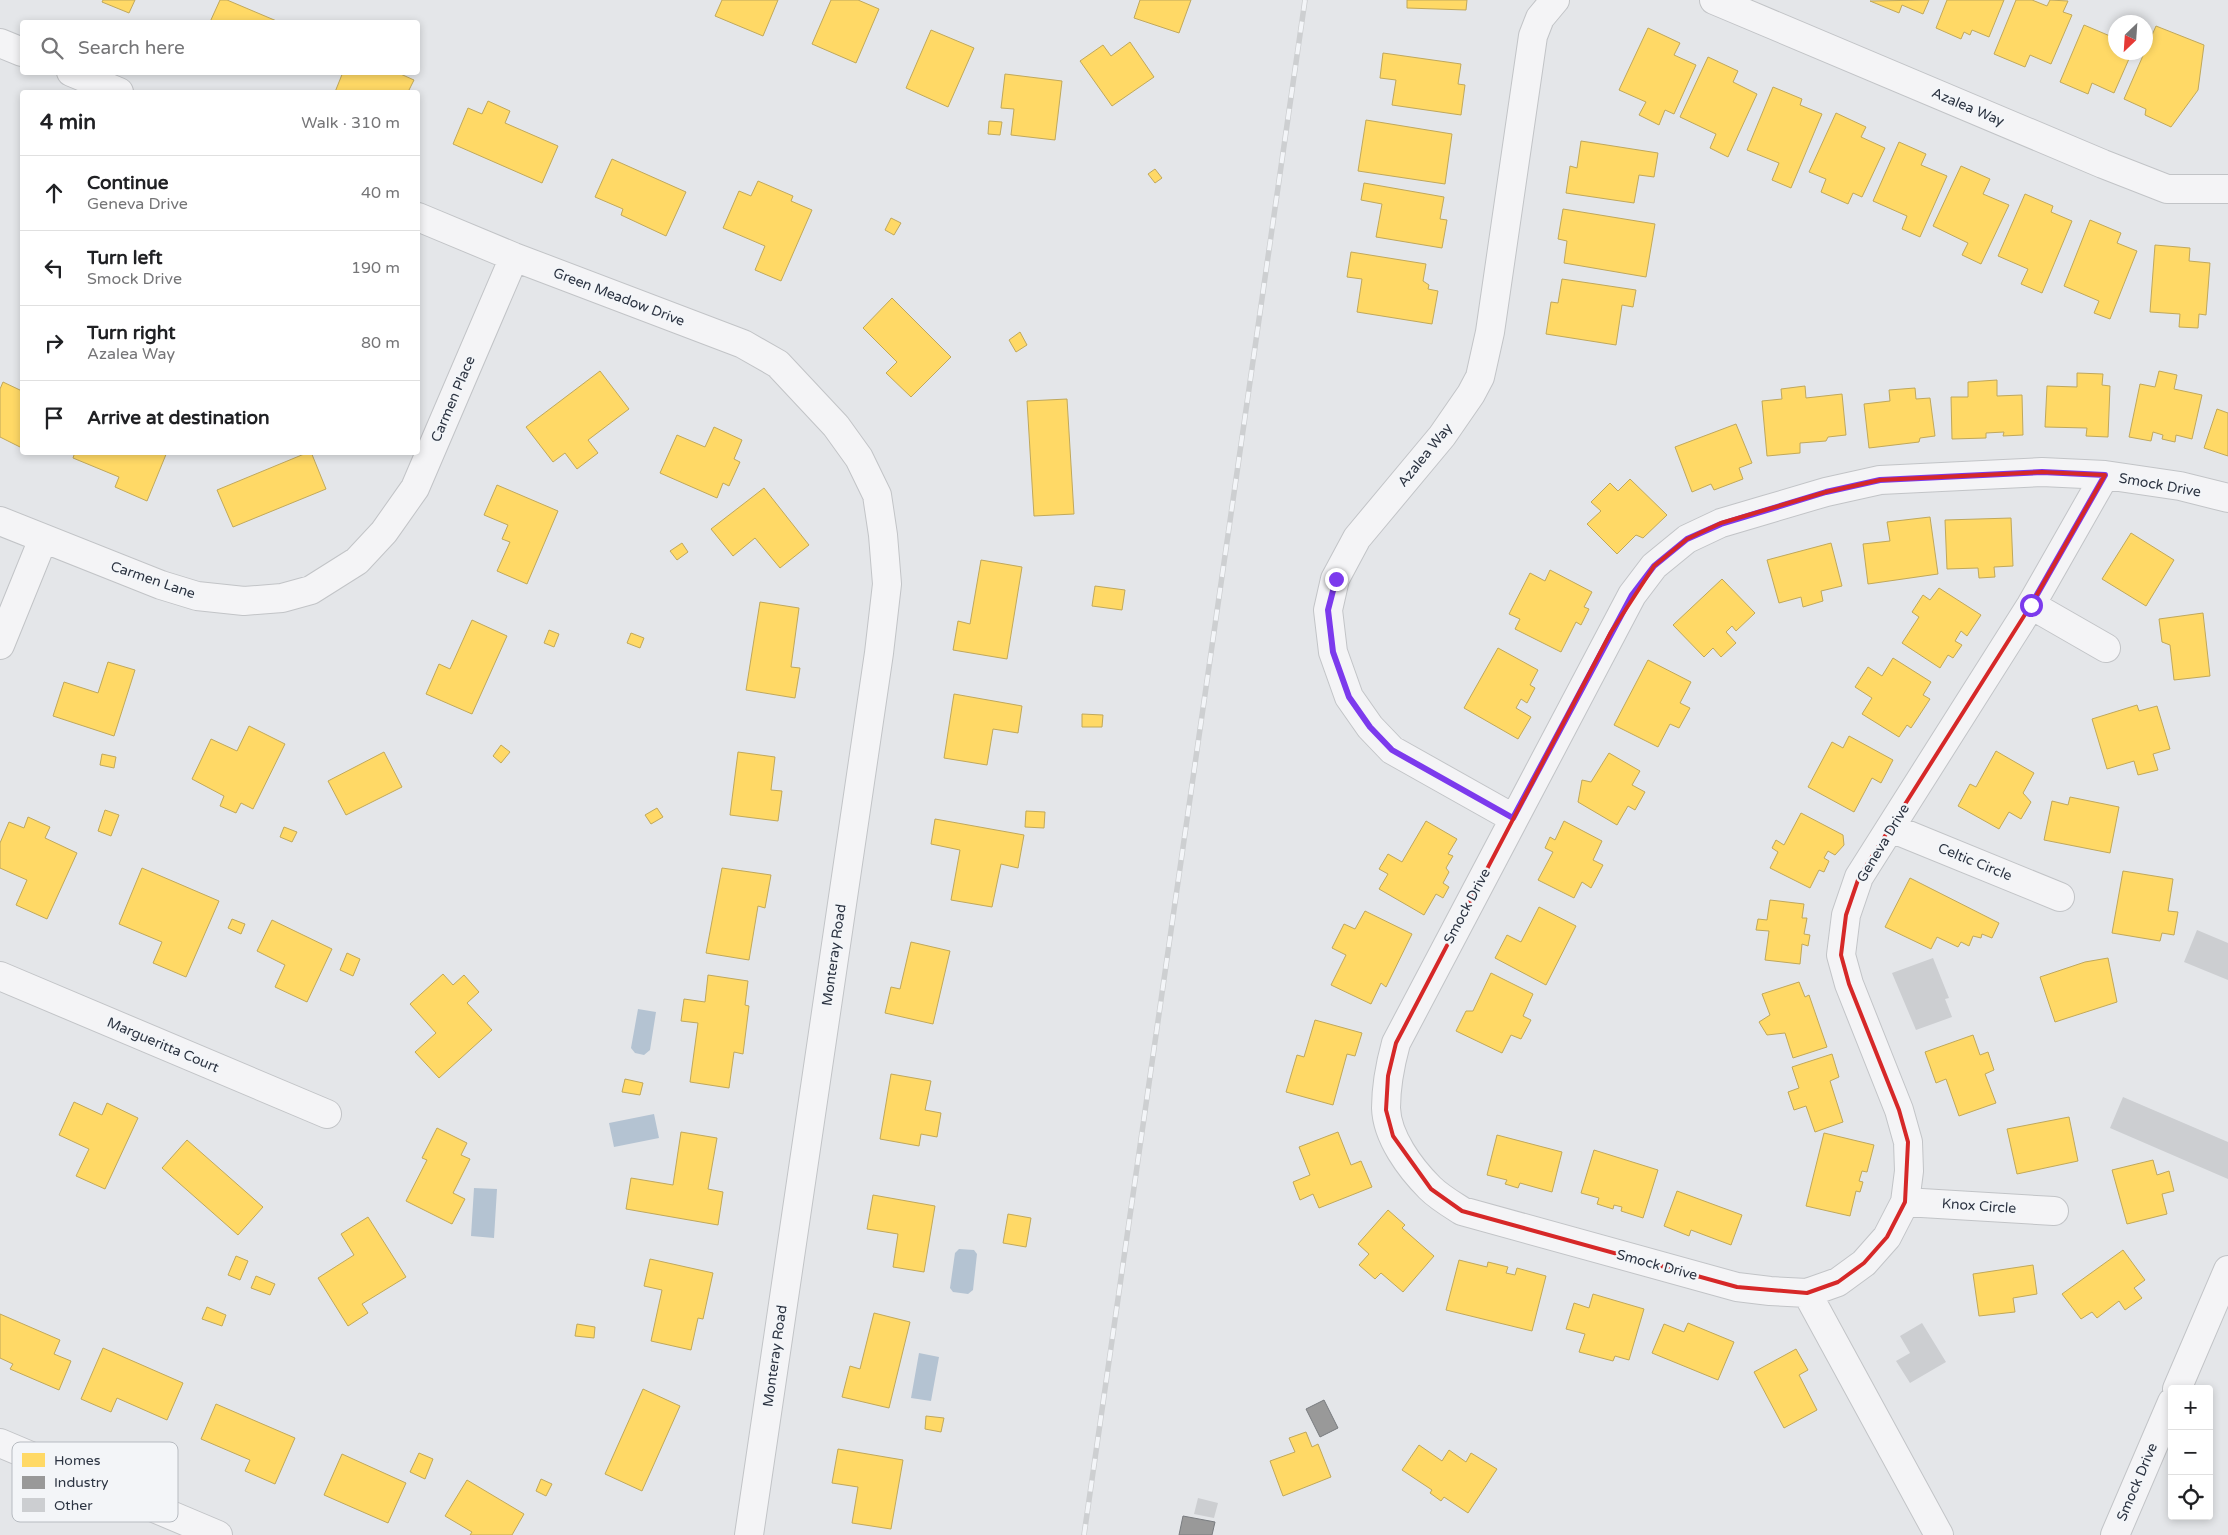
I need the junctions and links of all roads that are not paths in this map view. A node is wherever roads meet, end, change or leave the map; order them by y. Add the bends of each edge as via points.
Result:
1 (1555, 0) edge
2 (1714, 0) edge
3 (0, 43) edge
4 (20, 51) edge
5 (78, 75) edge
6 (114, 90) edge
7 (2228, 189) edge
8 (420, 217) edge
9 (514, 257) junction
10 (808, 395) joint
11 (2105, 475) junction
12 (2228, 498) edge
13 (0, 521) edge
14 (43, 539) junction
15 (312, 590) joint
16 (2031, 605) junction
17 (0, 645) edge
18 (2106, 648) dead end
19 (1513, 818) junction
20 (1891, 828) junction
21 (2060, 896) dead end
22 (0, 976) edge
23 (327, 1114) dead end
24 (1905, 1202) junction
25 (2054, 1211) dead end
26 (2228, 1270) edge
27 (1806, 1293) junction
28 (2179, 1385) edge
29 (2168, 1411) edge
30 (0, 1443) edge
31 (12, 1448) edge
32 (178, 1518) edge
33 (218, 1535) edge
34 (749, 1535) edge
35 (1939, 1535) edge
36 (2115, 1535) edge

1 - 19 street, Azalea Way via 1540,18 1533,36 1490,332 1480,377 1442,436 1357,538 1336,579 1328,610 1333,652 1349,697 1370,727 1392,750
2 - 7 street, Azalea Way via 2167,189
3 - 4 street
5 - 6 street
8 - 9 street, Green Meadow Drive
9 - 10 street, Green Meadow Drive via 743,344 778,364
9 - 15 street, Carmen Place via 415,488 384,532 357,561
10 - 34 street, Monteray Road via 859,458 877,495 887,584
11 - 12 street, Smock Drive via 2180,486
11 - 16 street, Geneva Drive
11 - 19 street, Smock Drive via 2042,472 1880,480 1756,513 1687,539 1654,566 1632,595
13 - 14 street, Carmen Lane
14 - 15 street, Carmen Lane via 197,596 244,602 282,598
14 - 17 street
16 - 18 street
16 - 20 street, Geneva Drive
19 - 27 street, Smock Drive via 1396,1043 1388,1076 1386,1110 1393,1136 1401,1150 1431,1189 1462,1210 1737,1287
20 - 21 street, Celtic Circle
20 - 24 street, Geneva Drive via 1859,877 1846,915 1842,956 1849,984 1899,1110 1908,1142
22 - 23 street, Margueritta Court
24 - 25 street, Knox Circle
24 - 27 street, Geneva Drive via 1887,1237 1864,1263 1838,1282
26 - 28 street
27 - 35 street
29 - 36 street, Smock Drive
30 - 31 street
32 - 33 street

